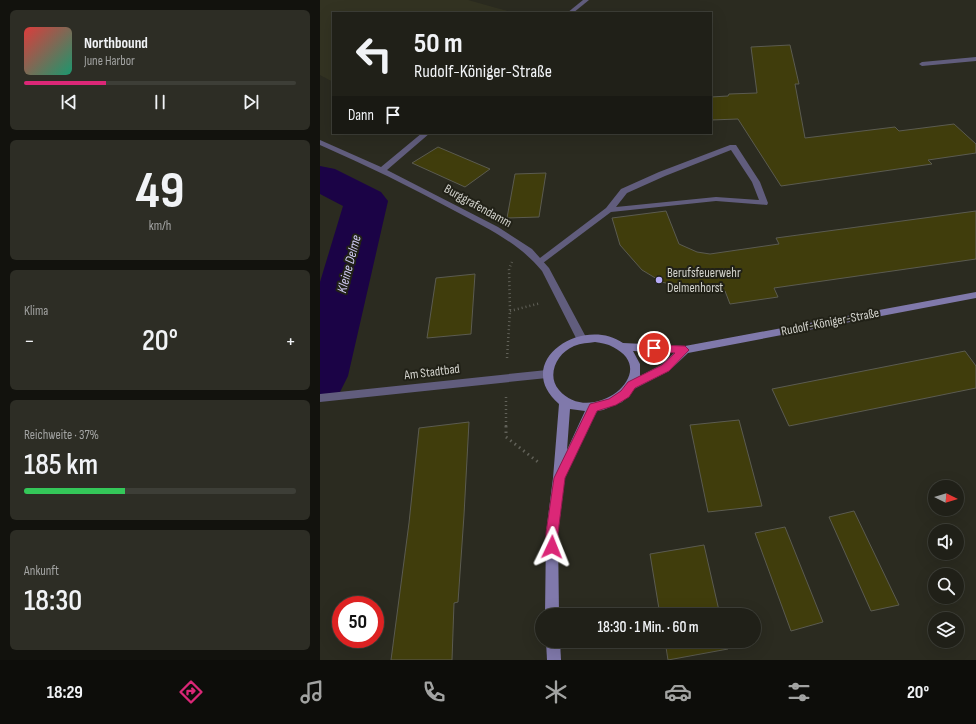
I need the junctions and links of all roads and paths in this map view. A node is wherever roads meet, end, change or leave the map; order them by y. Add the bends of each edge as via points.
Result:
1 (586, 0) edge
2 (571, 12) edge
3 (976, 60) edge
4 (922, 64) dead end
5 (425, 134) edge
6 (320, 142) edge
7 (382, 170) junction
8 (609, 210) junction
9 (540, 261) junction
10 (976, 295) edge
11 (560, 297) junction
12 (510, 311) dead end
13 (582, 339) junction
14 (624, 347) junction
15 (685, 350) junction
16 (548, 374) junction
17 (632, 385) junction
18 (320, 398) edge
19 (565, 402) junction
20 (593, 407) junction
21 (559, 478) junction
22 (552, 608) edge
23 (553, 648) edge
24 (554, 660) edge

1 - 2 street
3 - 4 street
5 - 7 street
6 - 7 street, Burggrafendamm
7 - 9 street, Burggrafendamm via 491,226
8 - 8 street via 716,199 764,203 756,182 733,146 624,191
8 - 9 street
9 - 11 street, Burggrafendamm
10 - 15 main road, Rudolf-Königer-Straße
11 - 12 path
11 - 13 street, Burggrafendamm
13 - 14 main road, Rudolf-Königer-Straße via 608,340
13 - 16 main road, Rudolf-Königer-Straße via 569,344 556,354
14 - 15 main road, Rudolf-Königer-Straße
14 - 17 main road via 634,361 636,374
15 - 17 main road via 665,368
16 - 18 street, Am Stadtbad
16 - 19 main road via 549,386
17 - 20 main road via 625,394 612,402
19 - 20 main road
19 - 21 main road
20 - 21 main road
21 - 22 main road via 552,533
23 - 24 main road

